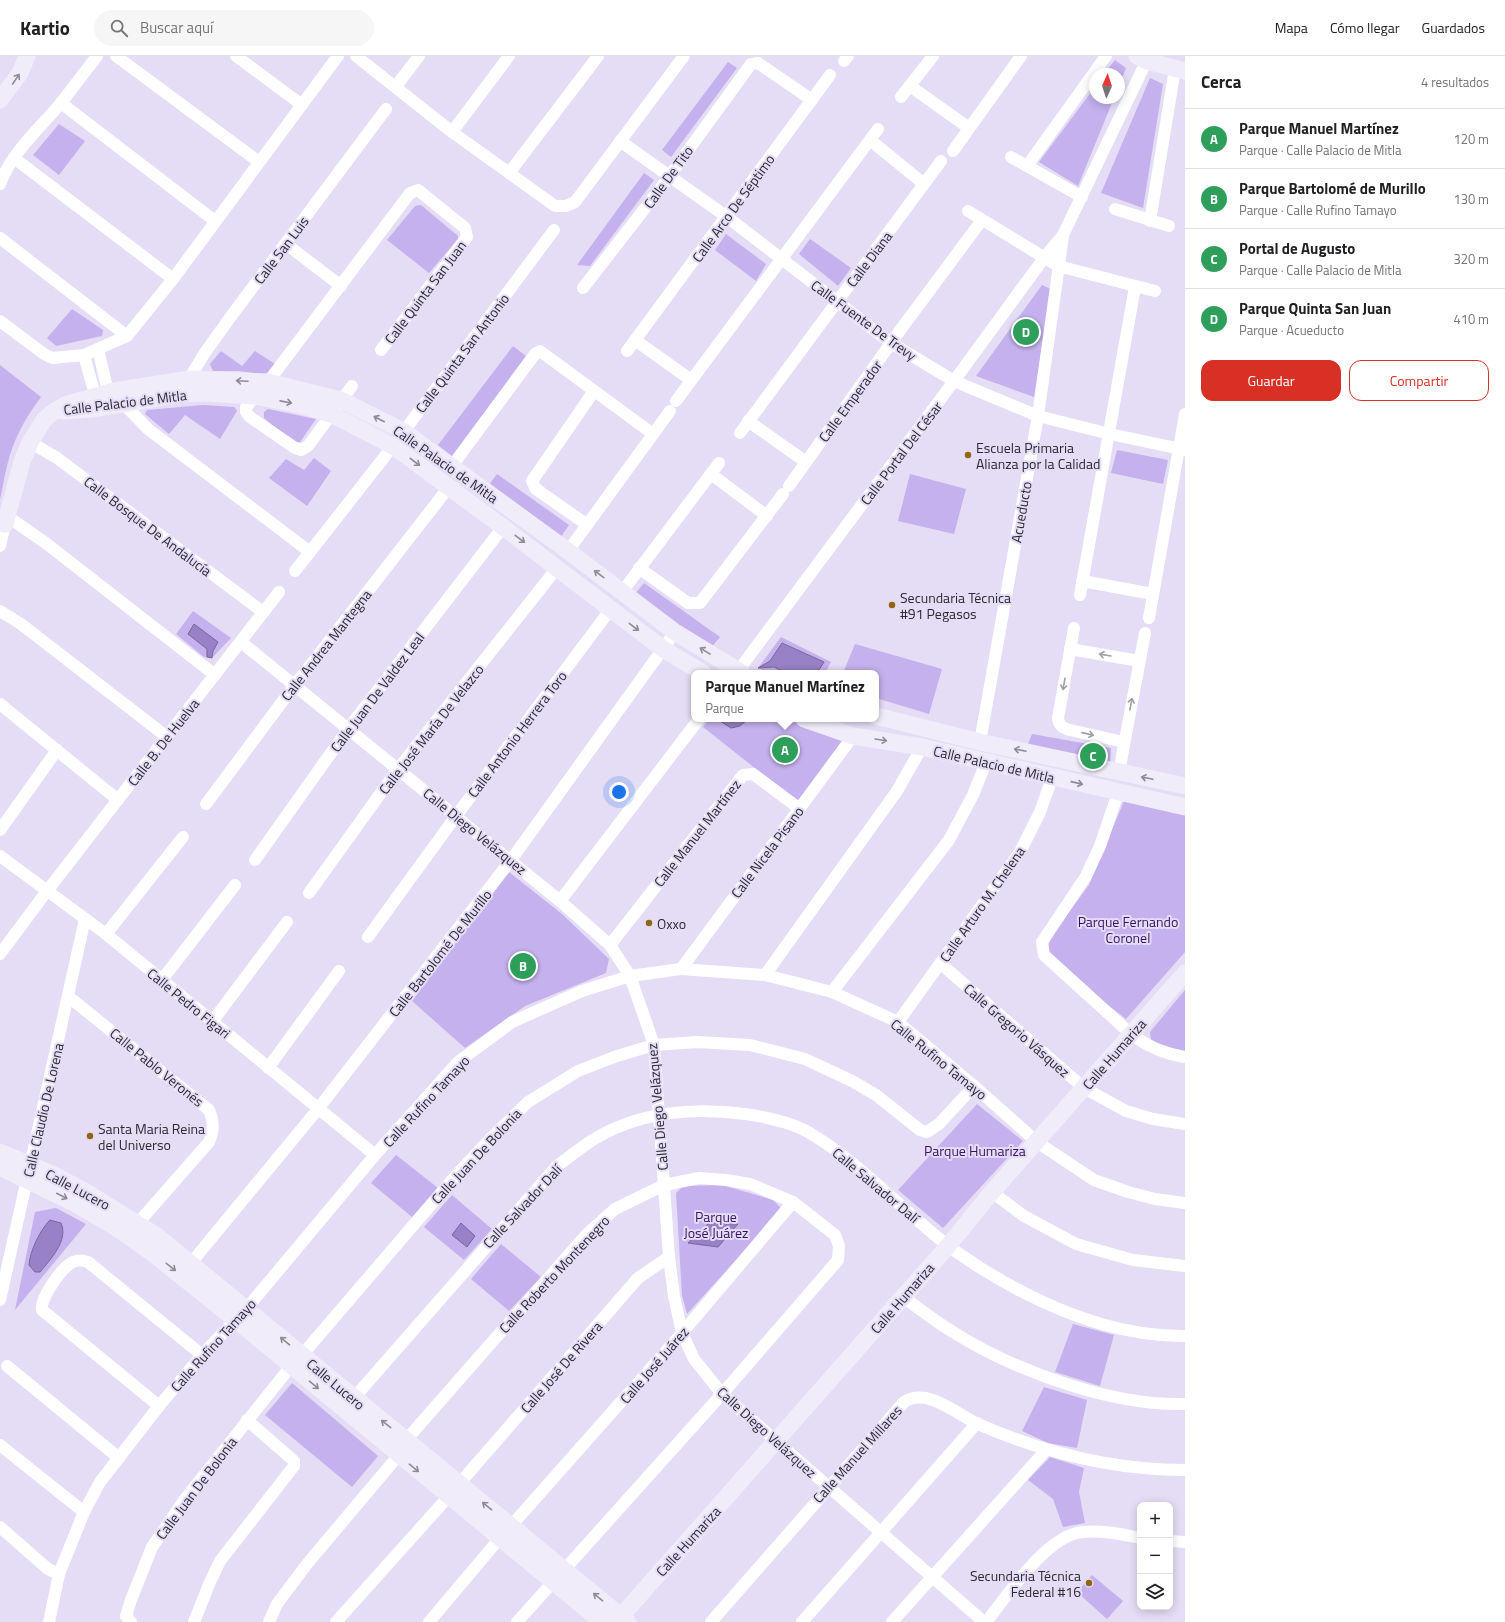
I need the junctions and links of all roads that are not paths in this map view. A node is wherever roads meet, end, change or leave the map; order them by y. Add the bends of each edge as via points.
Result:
1 (27, 56) edge
2 (96, 56) edge
3 (116, 56) edge
4 (236, 56) edge
5 (338, 56) edge
6 (356, 56) edge
7 (419, 56) edge
8 (509, 56) edge
9 (598, 56) edge
10 (684, 56) edge
11 (933, 56) edge
12 (1021, 56) edge
13 (1106, 56) edge
14 (1144, 58) edge
15 (1180, 70) edge
16 (830, 75) dead end
17 (396, 86) junction
18 (910, 86) junction
19 (902, 97) dead end
20 (0, 100) edge
21 (812, 100) junction
22 (61, 103) junction
23 (302, 105) junction
24 (386, 109) dead end
25 (970, 128) junction
26 (878, 129) dead end
27 (452, 132) junction
28 (870, 140) junction
29 (620, 141) junction
30 (953, 151) dead end
31 (1011, 157) dead end
32 (14, 158) junction
33 (941, 161) dead end
34 (259, 162) junction
35 (1027, 166) junction
36 (509, 173) junction
37 (669, 175) junction
38 (0, 184) edge
39 (924, 184) junction
40 (1082, 197) junction
41 (1115, 209) dead end
42 (968, 211) dead end
43 (726, 217) junction
44 (982, 220) junction
45 (215, 221) junction
46 (1150, 221) junction
47 (1169, 226) dead end
48 (554, 230) dead end
49 (1063, 235) junction
50 (0, 238) edge
51 (286, 244) junction
52 (781, 258) junction
53 (1044, 258) junction
54 (1058, 266) junction
55 (173, 279) junction
56 (341, 286) junction
57 (1135, 286) junction
58 (583, 288) dead end
59 (1155, 291) dead end
60 (836, 303) junction
61 (0, 321) edge
62 (127, 336) junction
63 (635, 340) junction
64 (891, 343) junction
65 (98, 349) junction
66 (381, 350) dead end
67 (627, 351) dead end
68 (84, 355) junction
69 (189, 379) junction
70 (691, 380) junction
71 (954, 381) junction
72 (268, 382) junction
73 (352, 386) dead end
74 (594, 391) junction
75 (180, 394) junction
76 (110, 395) junction
77 (255, 396) junction
78 (341, 400) junction
79 (53, 412) junction
80 (331, 414) junction
81 (1185, 414) edge
82 (1038, 416) junction
83 (748, 421) junction
84 (403, 431) junction
85 (740, 433) dead end
86 (653, 434) junction
87 (1110, 434) junction
88 (30, 442) junction
89 (393, 446) junction
90 (1182, 450) edge
91 (806, 462) junction
92 (719, 463) dead end
93 (452, 466) junction
94 (711, 474) junction
95 (449, 487) junction
96 (767, 516) junction
97 (4, 521) edge
98 (586, 524) junction
99 (503, 527) junction
100 (0, 546) edge
101 (568, 551) junction
102 (310, 552) junction
103 (557, 568) junction
104 (639, 568) junction
105 (295, 571) dead end
106 (1082, 581) junction
107 (279, 592) dead end
108 (622, 592) junction
109 (1153, 594) junction
110 (1080, 595) dead end
111 (610, 610) junction
112 (0, 611) edge
113 (263, 612) junction
114 (1149, 618) dead end
115 (1074, 628) dead end
116 (675, 632) junction
117 (1145, 633) dead end
118 (241, 642) junction
119 (663, 649) junction
120 (1070, 649) junction
121 (1139, 661) junction
122 (698, 670) edge
123 (737, 670) edge
124 (741, 670) edge
125 (215, 675) junction
126 (294, 686) junction
127 (0, 704) edge
128 (879, 717) edge
129 (697, 722) edge
130 (812, 722) edge
131 (348, 729) junction
132 (852, 736) junction
133 (167, 737) junction
134 (980, 742) junction
135 (1124, 742) junction
136 (922, 747) junction
137 (57, 750) junction
138 (986, 762) junction
139 (398, 769) junction
140 (1119, 772) junction
141 (1052, 778) junction
142 (1185, 786) edge
143 (1118, 793) junction
144 (118, 800) junction
145 (206, 804) dead end
146 (1185, 807) edge
147 (800, 809) junction
148 (456, 816) junction
149 (0, 830) edge
150 (183, 837) dead end
151 (0, 856) edge
152 (255, 860) dead end
153 (511, 860) junction
154 (235, 884) dead end
155 (47, 891) junction
156 (309, 893) dead end
157 (560, 901) junction
158 (85, 919) junction
159 (287, 922) dead end
160 (106, 934) junction
161 (368, 937) dead end
162 (610, 945) junction
163 (0, 954) edge
164 (941, 964) junction
165 (681, 969) junction
166 (339, 971) dead end
167 (1185, 973) edge
168 (765, 975) junction
169 (630, 976) junction
170 (161, 981) junction
171 (832, 992) junction
172 (69, 996) junction
173 (212, 1022) junction
174 (898, 1022) junction
175 (1131, 1034) junction
176 (654, 1045) junction
177 (1185, 1057) edge
178 (268, 1068) junction
179 (974, 1086) junction
180 (1084, 1088) junction
181 (318, 1109) junction
182 (660, 1114) junction
183 (1185, 1124) edge
184 (1037, 1142) junction
185 (0, 1152) edge
186 (374, 1155) junction
187 (0, 1167) edge
188 (29, 1172) junction
189 (664, 1184) junction
190 (992, 1192) junction
191 (794, 1202) junction
192 (1185, 1203) edge
193 (138, 1223) junction
194 (948, 1246) junction
195 (669, 1258) junction
196 (191, 1263) junction
197 (1185, 1266) edge
198 (903, 1297) junction
199 (0, 1300) edge
200 (241, 1314) junction
201 (682, 1333) junction
202 (1185, 1336) edge
203 (202, 1355) junction
204 (296, 1361) junction
205 (7, 1366) dead end
206 (722, 1394) junction
207 (353, 1398) junction
208 (1185, 1404) edge
209 (158, 1406) junction
210 (247, 1420) junction
211 (976, 1423) junction
212 (406, 1440) junction
213 (776, 1442) junction
214 (0, 1445) edge
215 (1046, 1450) junction
216 (398, 1456) junction
217 (119, 1458) junction
218 (1185, 1470) edge
219 (828, 1487) junction
220 (454, 1490) junction
221 (84, 1512) junction
222 (0, 1527) edge
223 (506, 1532) junction
224 (880, 1532) junction
225 (1137, 1537) edge
226 (1173, 1541) edge
227 (1185, 1542) edge
228 (59, 1574) junction
229 (558, 1576) junction
230 (932, 1577) junction
231 (622, 1620) edge
232 (49, 1622) edge
233 (131, 1622) edge
234 (194, 1622) edge
235 (269, 1622) edge
236 (336, 1622) edge
237 (429, 1622) edge
238 (517, 1622) edge
239 (602, 1622) edge
240 (711, 1622) edge
241 (802, 1622) edge
242 (892, 1622) edge
243 (985, 1622) edge

20 -> 1 main road via 20,73
2 - 22 street
3 - 34 street
4 - 23 street
5 - 23 street
6 - 17 street
7 - 17 street
8 - 27 street
9 - 36 street
10 - 29 street
11 - 18 street
12 - 25 street
13 - 35 street
14 - 15 main road
14 - 40 street
15 - 46 street
16 - 21 street, Calle Arco De Séptimo
17 - 27 street
18 - 19 street
18 - 25 street
21 - 37 street, Calle De Tito via 758,63 751,64
21 - 43 street, Calle Arco De Séptimo
22 - 32 street
22 - 45 street
23 - 34 street
24 - 51 street, Calle San Luis
25 - 30 street
26 - 28 street
27 - 36 street
28 - 39 street
28 - 52 street
29 - 36 street via 574,202 566,206 555,206
29 - 37 street, Calle Fuente De Trevy
31 - 35 street
32 - 38 street via 4,172
32 - 55 street
33 - 39 street, Calle Diana
34 - 45 street
35 - 40 street
37 - 43 street, Calle Fuente De Trevy
37 - 58 street, Calle De Tito
39 - 60 street, Calle Diana
40 - 49 street
41 - 46 street
42 - 44 street
43 - 52 street, Calle Fuente De Trevy
43 - 63 street, Calle Arco De Séptimo
44 - 53 street
44 - 64 street, Calle Emperador
45 - 55 street
46 - 47 street
48 - 84 street, Calle Quinta San Antonio
49 - 53 street, Calle Portal Del César
49 - 54 street, Acueducto
50 - 62 street
51 - 56 street
51 - 69 street, Calle San Luis via 224,325
52 - 60 street, Calle Fuente De Trevy
52 - 70 street
53 - 54 street
53 - 71 street, Calle Portal Del César
54 - 57 street
54 - 82 street, Acueducto
55 - 62 street
56 - 66 street, Calle Quinta San Juan via 414,191 422,192 466,230 467,236
56 - 72 street, Calle Quinta San Juan
57 - 59 street
57 - 87 street
60 - 64 street, Calle Fuente De Trevy
60 - 83 street, Calle Diana
61 - 68 street via 52,358
62 - 65 street
63 - 67 street, Calle Arco De Séptimo
63 - 70 street
64 - 71 street, Calle Fuente De Trevy
64 - 91 street, Calle Emperador
65 - 68 street
65 - 76 street
68 - 76 street
72 -> 69 main road, Calle Palacio de Mitla
69 - 75 street, Calle San Luis
69 - 76 main road, Calle Palacio de Mitla
70 - 86 street
71 - 82 street, Calle Fuente De Trevy
71 - 124 street, Calle Portal Del César
72 - 77 street, Calle Quinta San Juan
72 - 78 main road, Calle Palacio de Mitla
73 - 78 street, Calle Quinta San Juan
74 - 86 street
74 - 93 street via 540,351 535,354
74 - 98 street via 532,481 536,489
75 - 76 main road, Calle Palacio de Mitla
75 - 77 main road, Calle Palacio de Mitla
76 - 79 main road, Calle Palacio de Mitla via 74,401
76 - 79 main road, Calle Palacio de Mitla via 92,409
76 - 102 street via 148,429
77 -> 80 main road, Calle Palacio de Mitla
77 - 80 street, Calle Quinta San Juan via 246,407 247,414 301,450 308,446
78 - 80 street, Calle Quinta San Juan
84 -> 78 main road, Calle Palacio de Mitla
79 - 88 main road
80 - 89 main road, Calle Palacio de Mitla
81 - 90 street
82 - 87 street, Calle Fuente De Trevy
82 - 134 street, Acueducto
83 - 85 street, Calle Diana
83 - 91 street
84 - 89 street, Calle Quinta San Antonio
84 - 93 main road, Calle Palacio de Mitla
86 - 98 street
87 - 90 street, Calle Fuente De Trevy
87 - 106 street
88 - 97 main road
88 - 113 street, Calle Bosque De Andalucía via 57,458
89 -> 95 main road, Calle Palacio de Mitla
89 - 102 street, Calle Quinta San Antonio
90 - 109 street
91 - 96 street, Calle Emperador
92 - 94 street
93 - 101 main road, Calle Palacio de Mitla
94 - 96 street
94 - 104 street
95 - 99 main road, Calle Palacio de Mitla
95 - 126 street, Calle Andrea Mantegna
96 - 104 street, Calle Emperador via 703,601 697,604 688,603
97 - 100 street
97 - 125 street via 47,544
98 - 101 street
99 -> 103 main road, Calle Palacio de Mitla
99 - 131 street, Calle Juan De Valdez Leal
108 -> 101 main road, Calle Palacio de Mitla
102 - 105 street, Calle Quinta San Antonio
103 - 111 main road, Calle Palacio de Mitla
103 - 139 street, Calle José María De Velazco
104 - 108 street
106 - 109 street
106 - 110 street
107 - 113 street, Calle B. De Huelva
108 - 116 main road, Calle Palacio de Mitla
109 - 114 street
111 -> 119 main road, Calle Palacio de Mitla
111 - 148 street, Calle Antonio Herrera Toro
112 - 133 street via 21,624
113 - 118 street, Calle B. De Huelva
115 - 120 street
116 - 119 street, Calle Bartolomé De Murillo
123 -> 116 main road, Calle Palacio de Mitla
117 - 121 street
118 - 125 street, Calle B. De Huelva
118 - 126 street, Calle Diego Velázquez
119 - 122 main road, Calle Palacio de Mitla
119 - 153 street, Calle Bartolomé De Murillo
121 -> 120 street
120 -> 135 street via 1059,724 1063,728
135 -> 121 street
125 - 133 street, Calle B. De Huelva
126 - 131 street, Calle Diego Velázquez
126 - 145 street, Calle Andrea Mantegna
127 - 137 street
128 - 134 main road, Calle Palacio de Mitla
129 - 157 street
130 - 132 main road, Calle Palacio de Mitla
131 - 139 street, Calle Diego Velázquez
131 - 152 street, Calle Juan De Valdez Leal
132 -> 136 main road, Calle Palacio de Mitla
132 - 147 street, Calle Nicela Pisano
133 - 144 street, Calle B. De Huelva
140 -> 134 main road, Calle Palacio de Mitla
135 - 140 street
136 - 138 main road, Calle Palacio de Mitla
136 - 168 street via 888,804
137 - 144 street
137 - 149 street
138 - 141 main road, Calle Palacio de Mitla
138 - 171 street via 973,795 949,840
139 - 148 street, Calle Diego Velázquez
139 - 156 street, Calle José María De Velazco
142 -> 140 main road, Calle Palacio de Mitla
141 -> 143 main road, Calle Palacio de Mitla
141 - 164 street, Calle Arturo M. Chelena via 1040,812 1020,852
143 - 146 main road, Calle Palacio de Mitla
143 - 175 street via 1100,846 1086,876 1041,946 1044,955
144 - 155 street, Calle B. De Huelva
147 - 162 street, Calle Manuel Martínez via 753,774 743,775
147 - 165 street, Calle Nicela Pisano
148 - 153 street, Calle Diego Velázquez
148 - 161 street, Calle Antonio Herrera Toro
150 - 160 street
151 - 155 street, Calle Pedro Figari
153 - 157 street, Calle Diego Velázquez
153 - 181 street, Calle Bartolomé De Murillo
154 - 170 street
155 - 158 street, Calle Pedro Figari
155 - 163 street, Calle B. De Huelva
157 - 162 street, Calle Diego Velázquez
158 - 160 street, Calle Pedro Figari
158 - 172 street, Calle Claudio De Lorena
159 - 173 street
160 - 170 street, Calle Pedro Figari
162 - 169 street, Calle Diego Velázquez
164 - 174 street, Calle Arturo M. Chelena
164 - 180 street, Calle Gregorio Vásquez
165 - 168 street, Calle Rufino Tamayo
165 - 169 street, Calle Rufino Tamayo
166 - 178 street
167 - 175 main road, Calle Humariza
168 - 171 street, Calle Rufino Tamayo
169 - 176 street, Calle Diego Velázquez
169 - 186 street, Calle Rufino Tamayo via 582,991 512,1022 458,1062
170 - 173 street, Calle Pedro Figari
171 - 174 street, Calle Rufino Tamayo
172 - 188 street, Calle Claudio De Lorena
172 - 193 street, Calle Pablo Veronés via 209,1110 213,1121 209,1142
173 - 178 street, Calle Pedro Figari
174 - 179 street, Calle Rufino Tamayo
175 - 177 street via 1147,1046
175 - 180 main road, Calle Humariza
176 - 179 street, Calle Juan De Bolonia via 698,1042 750,1045 805,1059 876,1095 920,1130 927,1132 939,1124
176 - 182 street, Calle Diego Velázquez
176 - 204 street, Calle Juan De Bolonia via 578,1071 528,1102 459,1172
178 - 181 street, Calle Pedro Figari
179 - 184 street, Calle Rufino Tamayo
180 - 183 street, Calle Gregorio Vásquez via 1126,1111 1152,1119
180 - 184 main road, Calle Humariza
181 - 186 street, Calle Pedro Figari
181 - 196 street, Calle Bartolomé De Murillo
182 - 189 street, Calle Diego Velázquez
182 - 194 street, Calle Salvador Dalí via 695,1110 724,1111 768,1118 811,1133 852,1162
182 - 207 street, Calle Salvador Dalí via 622,1126 592,1141 556,1166
184 - 190 main road, Calle Humariza
184 - 192 street, Calle Rufino Tamayo via 1094,1180 1128,1192
185 - 188 main road
186 - 200 street, Calle Rufino Tamayo
187 - 188 main road
188 - 193 main road, Calle Lucero via 86,1192
188 - 199 street, Calle Claudio De Lorena
188 -> 200 main road, Calle Lucero via 72,1202 115,1227
189 - 191 street, Calle Roberto Montenegro via 699,1178 726,1180 750,1184
189 - 195 street, Calle Diego Velázquez
189 - 212 street, Calle Roberto Montenegro via 615,1209 587,1234
190 - 194 main road, Calle Humariza
190 - 197 street via 1024,1216 1076,1244 1132,1260
191 - 201 street, Calle José Juárez
191 - 206 street, Calle Roberto Montenegro via 835,1235 839,1246 838,1260
193 - 196 main road, Calle Lucero
194 - 198 main road, Calle Humariza
194 - 202 street, Calle Salvador Dalí via 1000,1280 1069,1315 1124,1331
195 - 201 street, Calle Diego Velázquez
195 - 220 street, Calle José De Rivera via 638,1278
196 - 200 main road, Calle Lucero
198 - 208 street via 953,1332 1000,1358 1073,1386 1126,1398
198 - 213 main road, Calle Humariza
200 - 203 street, Calle Rufino Tamayo
200 - 204 main road, Calle Lucero
201 - 206 street, Calle Diego Velázquez via 694,1358
201 - 223 street, Calle José Juárez
203 - 209 street, Calle Rufino Tamayo
203 - 209 street via 88,1262 78,1260 68,1266 45,1295 42,1310
204 - 207 main road, Calle Lucero
204 - 210 street, Calle Juan De Bolonia
204 -> 216 main road, Calle Lucero
205 - 217 street
206 - 213 street, Calle Diego Velázquez
206 - 229 street
212 -> 207 main road, Calle Lucero
209 - 217 street, Calle Rufino Tamayo
210 - 233 street, Calle Juan De Bolonia via 185,1499 152,1547 130,1600 126,1616
210 - 234 street via 294,1461 294,1466 220,1561
211 - 215 street, Calle Manuel Millares
211 - 219 street, Calle Manuel Millares via 933,1400 922,1397 909,1399
211 - 224 street
212 - 220 main road, Calle Lucero
213 - 219 street, Calle Diego Velázquez
213 - 231 main road, Calle Humariza
214 - 221 street
215 - 218 street, Calle Manuel Millares via 1114,1465
215 - 230 street
216 -> 220 main road, Calle Lucero
216 - 235 street via 307,1564 277,1604
217 - 221 street, Calle Rufino Tamayo via 100,1482
219 - 224 street, Calle Diego Velázquez
219 - 240 street, Calle Manuel Millares
220 - 223 main road, Calle Lucero
220 - 236 street, Calle José De Rivera
221 - 228 street, Calle Rufino Tamayo
222 - 228 street via 48,1569
223 - 229 main road, Calle Lucero
223 - 237 street, Calle José Juárez
224 - 230 street, Calle Diego Velázquez
224 - 241 street
225 - 243 street via 1107,1532 1081,1532 1064,1538 1042,1554
226 - 227 street
228 - 232 street, Calle Rufino Tamayo
231 -> 229 main road, Calle Lucero
229 - 238 street
229 - 239 main road, Calle Lucero
230 - 242 street
230 - 243 street, Calle Diego Velázquez

